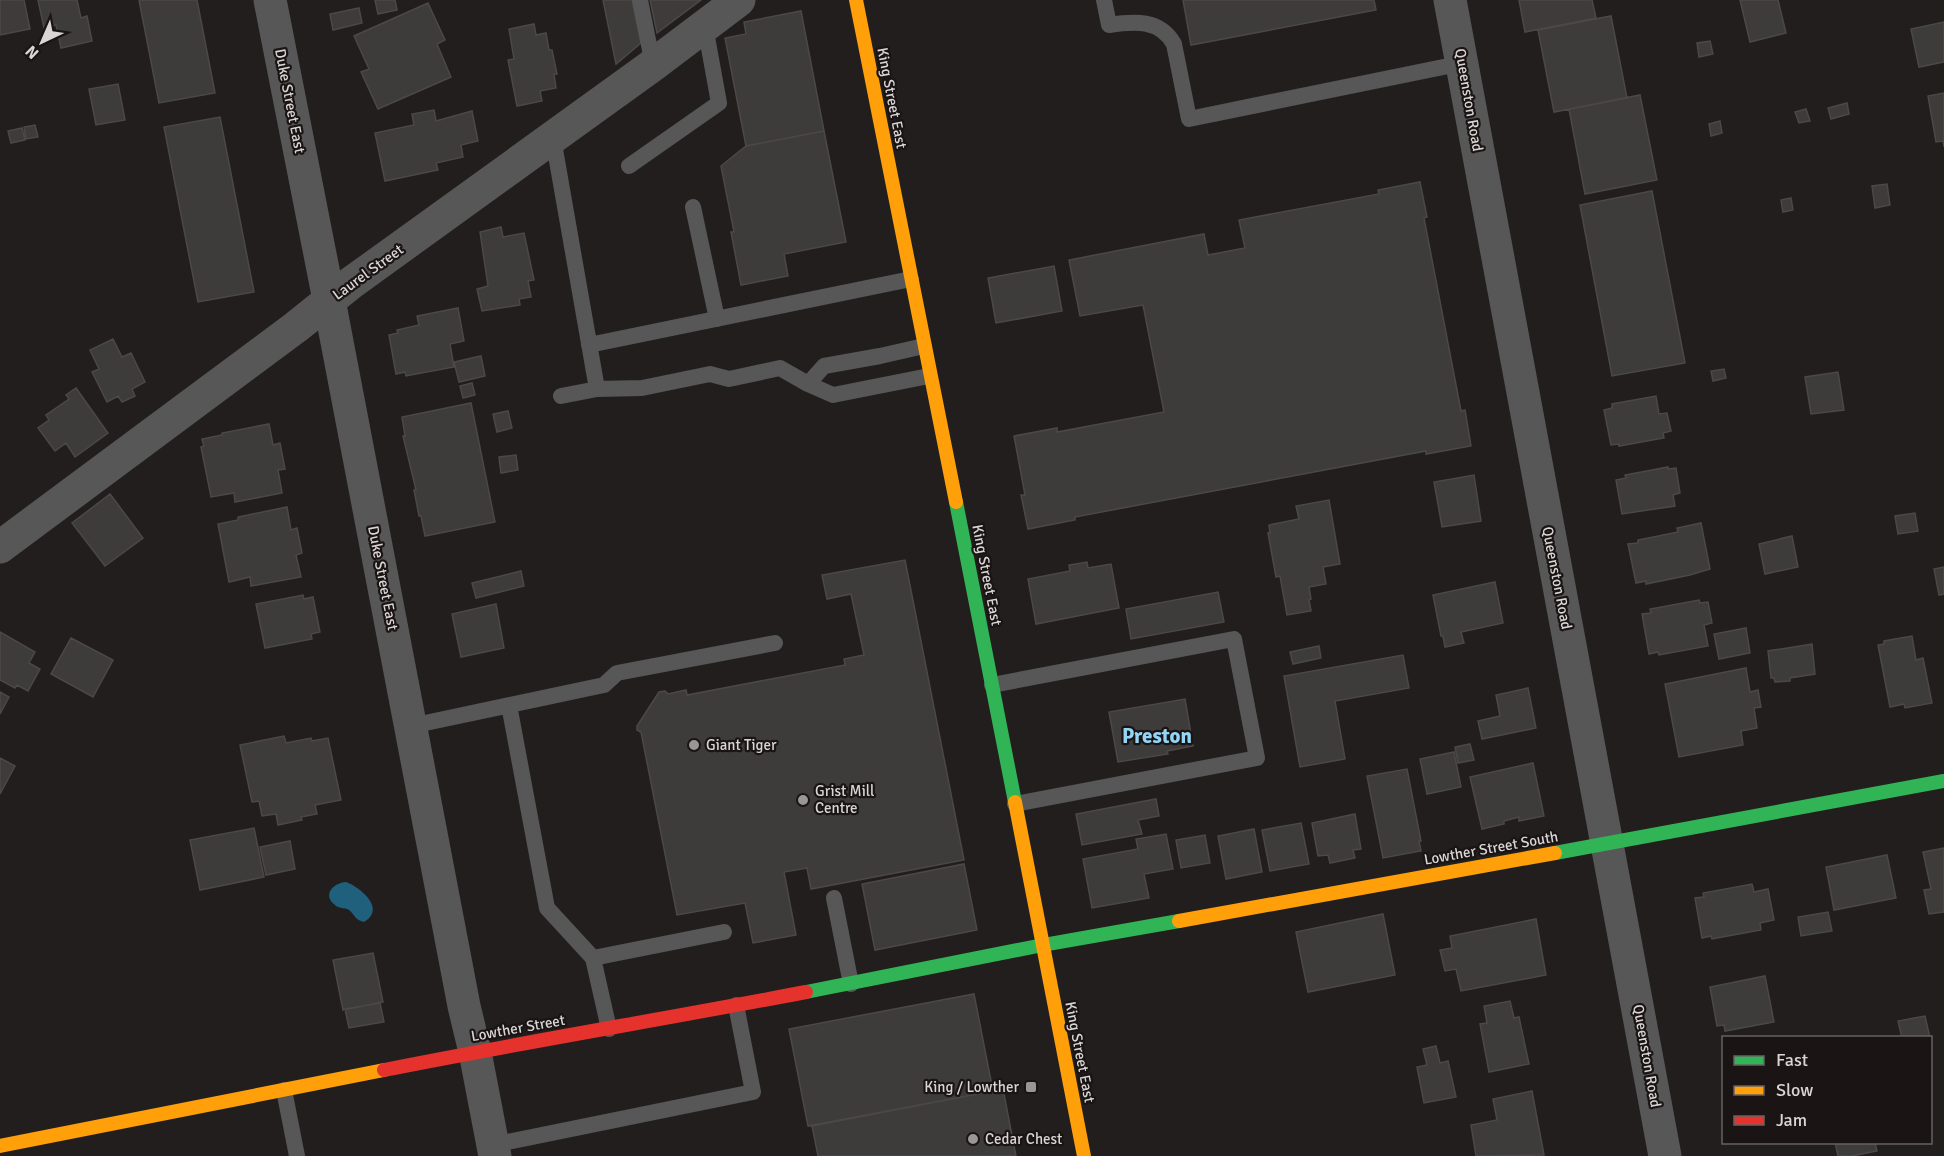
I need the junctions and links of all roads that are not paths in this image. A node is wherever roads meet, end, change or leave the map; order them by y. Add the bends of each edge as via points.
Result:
1 (270, 0) edge
2 (640, 0) edge
3 (739, 0) edge
4 (856, 0) edge
5 (1104, 0) edge
6 (1450, 0) edge
7 (705, 26) junction
8 (1463, 63) junction
9 (653, 65) junction
10 (553, 138) junction
11 (629, 166) dead end
12 (693, 207) dead end
13 (911, 279) junction
14 (329, 300) junction
15 (717, 319) junction
16 (589, 345) junction
17 (924, 346) junction
18 (930, 376) junction
19 (808, 384) junction
20 (597, 389) junction
21 (561, 396) dead end
22 (0, 547) edge
23 (775, 643) dead end
24 (992, 685) junction
25 (508, 705) junction
26 (411, 726) junction
27 (1944, 781) edge
28 (1015, 804) junction
29 (1608, 844) junction
30 (834, 898) dead end
31 (723, 932) dead end
32 (1042, 945) junction
33 (594, 958) junction
34 (851, 984) junction
35 (736, 1005) junction
36 (609, 1029) junction
37 (475, 1052) junction
38 (284, 1090) junction
39 (0, 1146) edge
40 (489, 1152) edge
41 (297, 1156) edge
42 (1084, 1156) edge
43 (1665, 1156) edge

1 - 14 street, Duke Street East
2 - 9 lane
3 - 7 street, Laurel Street
4 - 13 street, King Street East
5 - 8 lane via 1109,26 1127,22 1154,25 1170,36 1189,119
6 - 8 street, Queenston Road
7 - 9 street, Laurel Street
7 - 11 lane via 719,103
8 - 29 street, Queenston Road
9 - 10 street, Laurel Street
10 - 14 street, Laurel Street
10 - 16 lane
12 - 15 lane
13 - 15 lane
13 - 17 street, King Street East
14 - 22 street, Laurel Street
14 - 26 street, Duke Street East
15 - 16 lane
16 - 20 lane
17 - 18 street, King Street East
17 - 19 lane via 824,366
18 - 19 lane via 832,395
18 - 24 street, King Street East
19 - 20 lane via 780,368 729,379 710,374 642,388
20 - 21 lane
23 - 25 lane via 617,673 604,685
24 - 28 street, King Street East
24 - 28 lane via 1234,639 1257,758
25 - 26 lane
25 - 33 lane via 548,908
26 - 37 street, Duke Street East
27 - 29 street, Lowther Street South
28 - 32 street, King Street East
29 - 32 street, Lowther Street South
29 - 43 street, Queenston Road
30 - 34 lane
31 - 33 lane
32 - 34 street, Lowther Street
32 - 42 street, King Street East
33 - 36 lane
34 - 35 street, Lowther Street
35 - 36 street, Lowther Street
35 - 40 lane via 753,1092
36 - 37 street, Lowther Street
37 - 38 street, Lowther Street
37 - 40 street, Duke Street East
38 - 39 street, Lowther Street
38 - 41 lane

